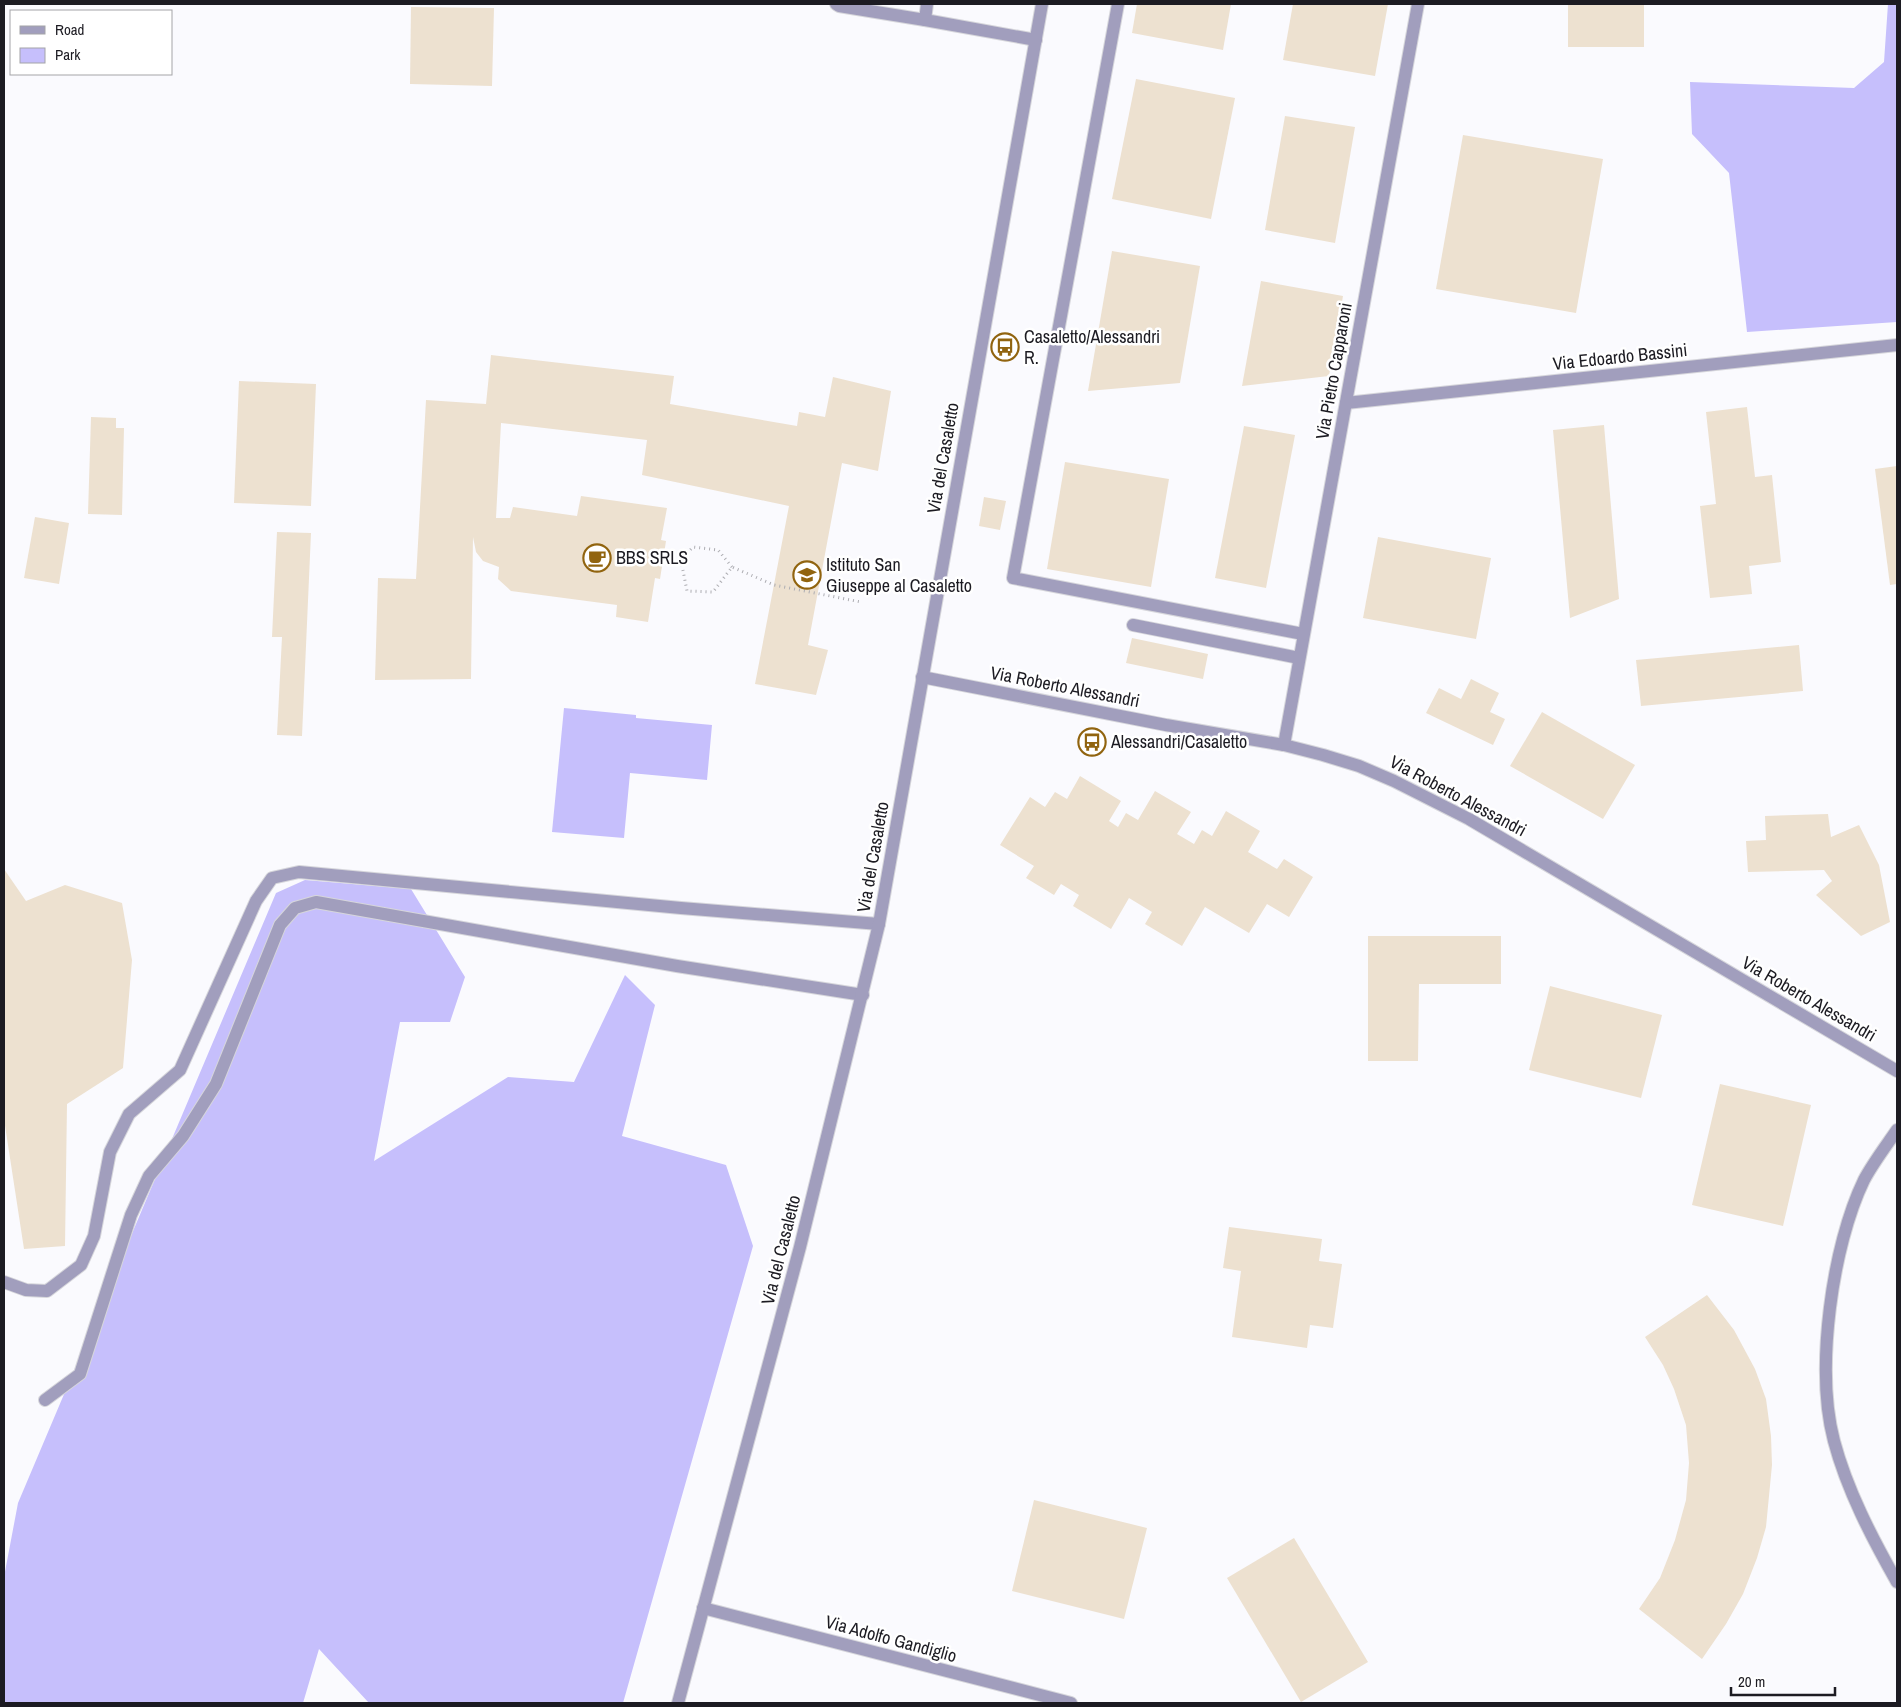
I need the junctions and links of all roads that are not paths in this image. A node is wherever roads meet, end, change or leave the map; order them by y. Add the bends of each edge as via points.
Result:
1 (836, 4) edge
2 (927, 4) edge
3 (1042, 4) edge
4 (1118, 4) edge
5 (1418, 4) edge
6 (925, 20) junction
7 (1036, 40) junction
8 (1897, 345) edge
9 (1346, 403) junction
10 (1133, 625) dead end
11 (1304, 634) junction
12 (1299, 658) junction
13 (922, 677) junction
14 (1284, 745) junction
15 (879, 924) junction
16 (863, 996) junction
17 (1897, 1071) edge
18 (1897, 1130) edge
19 (4, 1282) edge
20 (45, 1400) dead end
21 (1897, 1582) edge
22 (703, 1608) junction
23 (678, 1703) edge
24 (1071, 1703) edge

1 - 6 street
2 - 6 street
3 - 7 street, Via del Casaletto
4 - 11 street via 1012,578
5 - 9 street, Via Pietro Capparoni
6 - 7 street
7 - 13 street, Via del Casaletto
8 - 9 street, Via Edoardo Bassini
9 - 11 street, Via Pietro Capparoni
10 - 12 street
11 - 12 street, Via Pietro Capparoni
12 - 14 street, Via Pietro Capparoni
13 - 14 street, Via Roberto Alessandri
13 - 15 street, Via del Casaletto
14 - 17 street, Via Roberto Alessandri via 1359,766 1432,798
15 - 16 street, Via del Casaletto
15 - 19 street via 299,872 272,878 256,901 180,1070 129,1114 110,1152 94,1236 80,1265 47,1291 26,1290
16 - 20 street via 316,902 295,908 280,925 216,1084 183,1136 148,1176 131,1215 80,1374
16 - 22 street, Via del Casaletto via 800,1247
18 - 21 street via 1865,1178 1849,1219 1834,1284 1827,1365 1833,1439 1860,1512
22 - 23 street, Via del Casaletto
22 - 24 street, Via Adolfo Gandiglio

